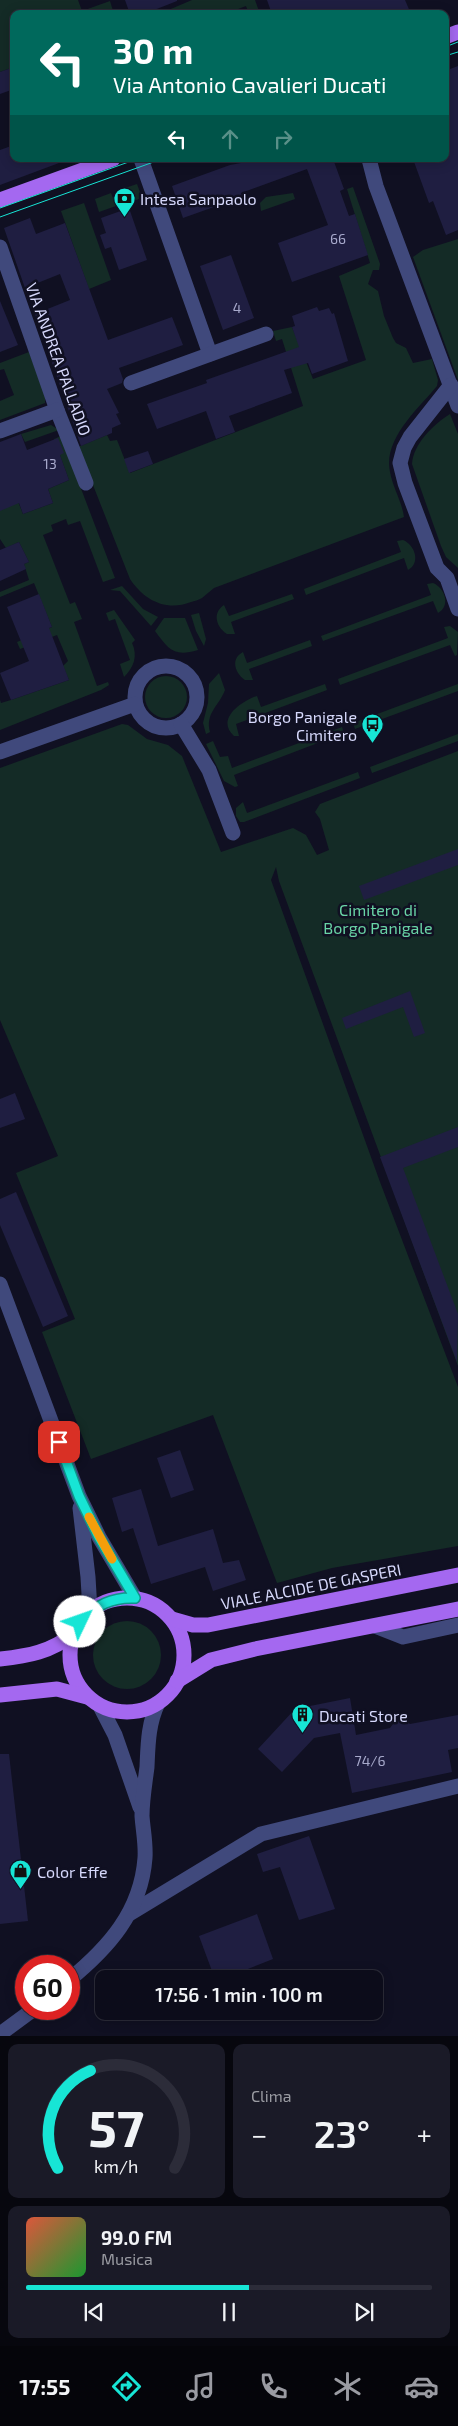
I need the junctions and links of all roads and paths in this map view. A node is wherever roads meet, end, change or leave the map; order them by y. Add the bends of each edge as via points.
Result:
1 (105, 162) edge
2 (142, 162) edge
3 (370, 162) edge
4 (0, 200) edge
5 (0, 247) edge
6 (266, 334) dead end
7 (210, 354) junction
8 (131, 383) dead end
9 (451, 385) junction
10 (458, 406) edge
11 (58, 410) junction
12 (0, 431) edge
13 (86, 483) dead end
14 (458, 609) edge
15 (135, 704) junction
16 (181, 724) junction
17 (0, 752) edge
18 (233, 834) dead end
19 (0, 1284) edge
20 (79, 1496) junction
21 (458, 1575) edge
22 (135, 1598) junction
23 (458, 1609) edge
24 (90, 1611) junction
25 (172, 1619) junction
26 (374, 1626) junction
27 (458, 1626) edge
28 (73, 1634) junction
29 (0, 1659) edge
30 (177, 1681) junction
31 (0, 1695) edge
32 (87, 1697) junction
33 (158, 1704) junction
34 (100, 1706) junction
35 (458, 1786) edge
36 (142, 1814) junction
37 (129, 1914) junction
38 (80, 1970) edge
39 (19, 2020) edge
40 (0, 2034) edge

1 - 4 main road
2 - 7 street
3 - 9 street
5 - 11 street, VIA ANDREA PALLADIO
6 - 7 street
7 - 8 street
9 - 10 street
9 - 14 street via 410,437 401,457 401,473 428,547 437,568 446,578
11 - 12 street
11 - 13 street, VIA ANDREA PALLADIO
15 - 16 street via 140,715 154,726 168,728
15 - 16 street via 136,686 147,672 165,666 179,669 190,677 197,695 192,713
15 - 17 street
16 - 18 street via 209,770
19 - 20 street
20 - 22 street
20 - 24 street
21 - 25 main road, VIALE ALCIDE DE GASPERI via 208,1625 192,1625
22 - 24 main road via 111,1600
22 - 25 main road via 149,1602
23 - 26 main road
24 - 28 main road
25 - 30 main road via 183,1649
26 - 27 street via 403,1637
26 - 30 main road via 211,1660
28 - 29 main road via 48,1651
28 - 32 main road via 69,1656 71,1667
30 - 33 main road
31 - 32 main road via 57,1689
32 - 34 main road
33 - 34 main road via 126,1712
33 - 36 street via 149,1733
34 - 36 street via 115,1735
35 - 37 street via 262,1834
36 - 37 street via 145,1857 141,1883
37 - 38 street via 111,1942
39 - 40 street

